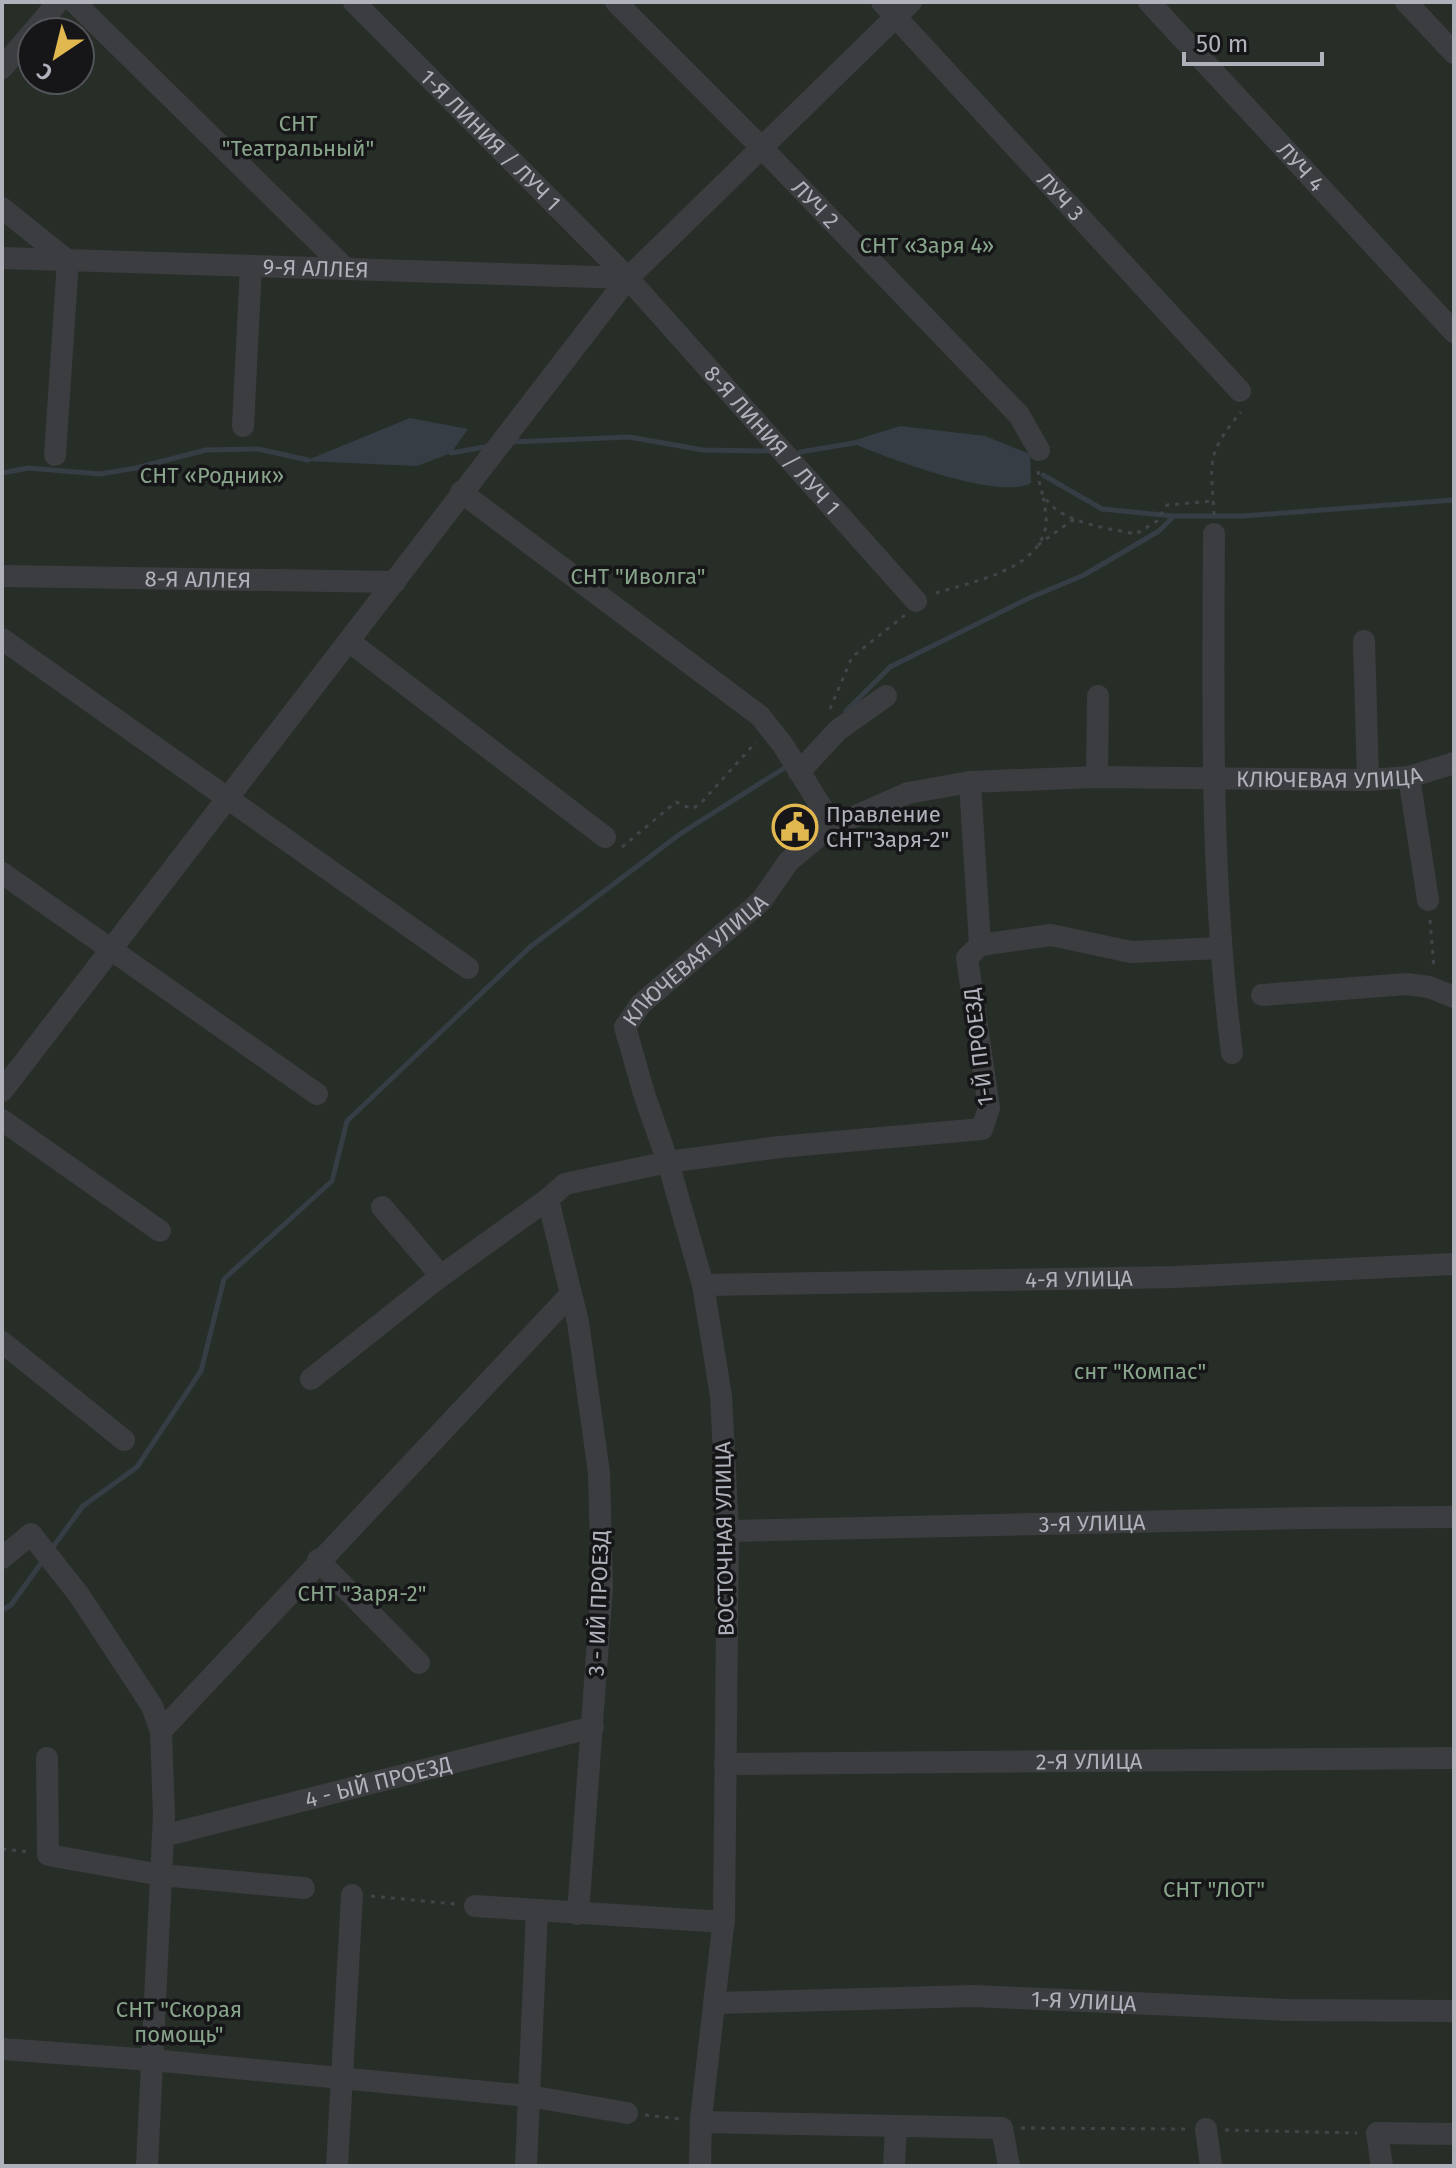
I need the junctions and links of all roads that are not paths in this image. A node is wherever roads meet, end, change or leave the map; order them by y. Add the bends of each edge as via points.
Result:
1 (74, 2) edge
2 (354, 2) edge
3 (616, 2) edge
4 (1149, 2) edge
5 (1406, 2) edge
6 (896, 7) edge
7 (16, 51) edge
8 (1454, 53) edge
9 (2, 68) edge
10 (762, 148) junction
11 (2, 208) edge
12 (2, 258) edge
13 (68, 261) junction
14 (251, 266) junction
15 (346, 269) junction
16 (628, 278) junction
17 (1454, 332) edge
18 (1240, 391) road end
19 (243, 426) dead end
20 (1039, 450) road end
21 (55, 455) dead end
22 (461, 492) junction
23 (1214, 534) dead end
24 (2, 576) edge
25 (395, 582) junction
26 (916, 601) dead end
27 (2, 639) edge
28 (1364, 641) dead end
29 (350, 642) junction
30 (886, 696) dead end
31 (1098, 696) dead end
32 (1454, 763) edge
33 (796, 765) junction
34 (1097, 777) junction
35 (1212, 777) junction
36 (1409, 777) junction
37 (1368, 780) junction
38 (970, 782) junction
39 (227, 796) junction
40 (833, 826) junction
41 (605, 837) road end
42 (2, 873) edge
43 (1428, 900) road end
44 (980, 945) junction
45 (1221, 948) junction
46 (111, 951) junction
47 (468, 968) dead end
48 (1445, 993) edge
49 (1262, 995) dead end
50 (1232, 1053) dead end
51 (2, 1091) edge
52 (317, 1094) dead end
53 (2, 1120) edge
54 (668, 1162) junction
55 (548, 1199) junction
56 (382, 1207) dead end
57 (160, 1231) dead end
58 (1454, 1264) edge
59 (441, 1276) junction
60 (703, 1285) junction
61 (571, 1294) junction
62 (2, 1342) edge
63 (311, 1379) dead end
64 (124, 1440) dead end
65 (1454, 1517) edge
66 (728, 1531) junction
67 (2, 1558) edge
68 (318, 1560) junction
69 (419, 1663) dead end
70 (593, 1727) junction
71 (161, 1731) junction
72 (47, 1758) dead end
73 (1454, 1758) edge
74 (725, 1764) junction
75 (163, 1836) junction
76 (161, 1875) junction
77 (304, 1888) dead end
78 (352, 1895) road end
79 (475, 1906) road end
80 (537, 1911) junction
81 (578, 1914) junction
82 (724, 1922) junction
83 (714, 2003) junction
84 (1454, 2011) edge
85 (2, 2049) edge
86 (152, 2060) junction
87 (342, 2078) junction
88 (529, 2096) junction
89 (627, 2113) road end
90 (701, 2122) junction
91 (896, 2128) junction
92 (1206, 2129) dead end
93 (1454, 2134) edge
94 (147, 2166) edge
95 (337, 2166) edge
96 (526, 2166) edge
97 (700, 2166) edge
98 (894, 2166) edge
99 (1009, 2166) edge
100 (1211, 2166) edge
101 (1382, 2166) edge

1 - 15 street
2 - 16 street, 1-Я ЛИНИЯ / ЛУЧ 1
3 - 10 street, ЛУЧ 2
4 - 17 street, ЛУЧ 4
5 - 8 street
6 - 10 street
6 - 18 street, ЛУЧ 3
7 - 9 street
10 - 16 street
10 - 20 street, ЛУЧ 2 via 1019,415
11 - 13 street
12 - 13 street, 9-Я АЛЛЕЯ
13 - 14 street, 9-Я АЛЛЕЯ
13 - 21 street
14 - 15 street, 9-Я АЛЛЕЯ
14 - 19 street
15 - 16 street, 9-Я АЛЛЕЯ
16 - 22 street
16 - 26 street, 8-Я ЛИНИЯ / ЛУЧ 1
22 - 25 street
22 - 33 street via 744,702
23 - 35 street
24 - 25 street, 8-Я АЛЛЕЯ
25 - 29 street
27 - 39 street
28 - 37 street
29 - 39 street
29 - 41 street
30 - 33 street
31 - 34 street
32 - 36 street, КЛЮЧЕВАЯ УЛИЦА
33 - 40 street
34 - 35 street, КЛЮЧЕВАЯ УЛИЦА
34 - 38 street, КЛЮЧЕВАЯ УЛИЦА
35 - 37 street, КЛЮЧЕВАЯ УЛИЦА
35 - 45 street
36 - 37 street, КЛЮЧЕВАЯ УЛИЦА
36 - 43 street
38 - 40 street, КЛЮЧЕВАЯ УЛИЦА via 908,793
38 - 44 street
39 - 46 street
39 - 47 street
40 - 54 street, КЛЮЧЕВАЯ УЛИЦА via 789,861 761,901 641,1004 625,1027
42 - 46 street
44 - 45 street via 1051,935 1131,952
44 - 54 street, 1-Й ПРОЕЗД via 967,958 989,1108 982,1129
45 - 50 street
46 - 51 street
46 - 52 street
48 - 49 street via 1407,984
53 - 57 street
54 - 55 street via 565,1184
54 - 60 street, ВОСТОЧНАЯ УЛИЦА
55 - 59 street
55 - 61 street
56 - 59 street
58 - 60 street, 4-Я УЛИЦА via 1176,1277
59 - 63 street
60 - 66 street, ВОСТОЧНАЯ УЛИЦА via 721,1396
61 - 68 street
61 - 70 street, 3 - ИЙ ПРОЕЗД via 599,1473 602,1587
62 - 64 street
65 - 66 street, 3-Я УЛИЦА
66 - 74 street, ВОСТОЧНАЯ УЛИЦА
67 - 71 street via 31,1534 152,1706
68 - 69 street
68 - 71 street
70 - 75 street, 4 - ЫЙ ПРОЕЗД
70 - 81 street, 3 - ИЙ ПРОЕЗД
71 - 75 street
72 - 76 street via 48,1855
73 - 74 street, 2-Я УЛИЦА
74 - 82 street, ВОСТОЧНАЯ УЛИЦА
75 - 76 street
76 - 77 street
76 - 86 street
78 - 87 street
79 - 80 street
80 - 81 street
80 - 88 street
81 - 82 street
82 - 83 street, ВОСТОЧНАЯ УЛИЦА
83 - 84 street, 1-Я УЛИЦА via 974,1996 1287,2010
83 - 90 street, ВОСТОЧНАЯ УЛИЦА
85 - 86 street
86 - 87 street
86 - 94 street
87 - 88 street
87 - 95 street
88 - 89 street
88 - 96 street
90 - 91 street
90 - 97 street, ВОСТОЧНАЯ УЛИЦА
91 - 98 street
91 - 99 street via 1002,2128
92 - 100 street
93 - 101 street via 1377,2133

